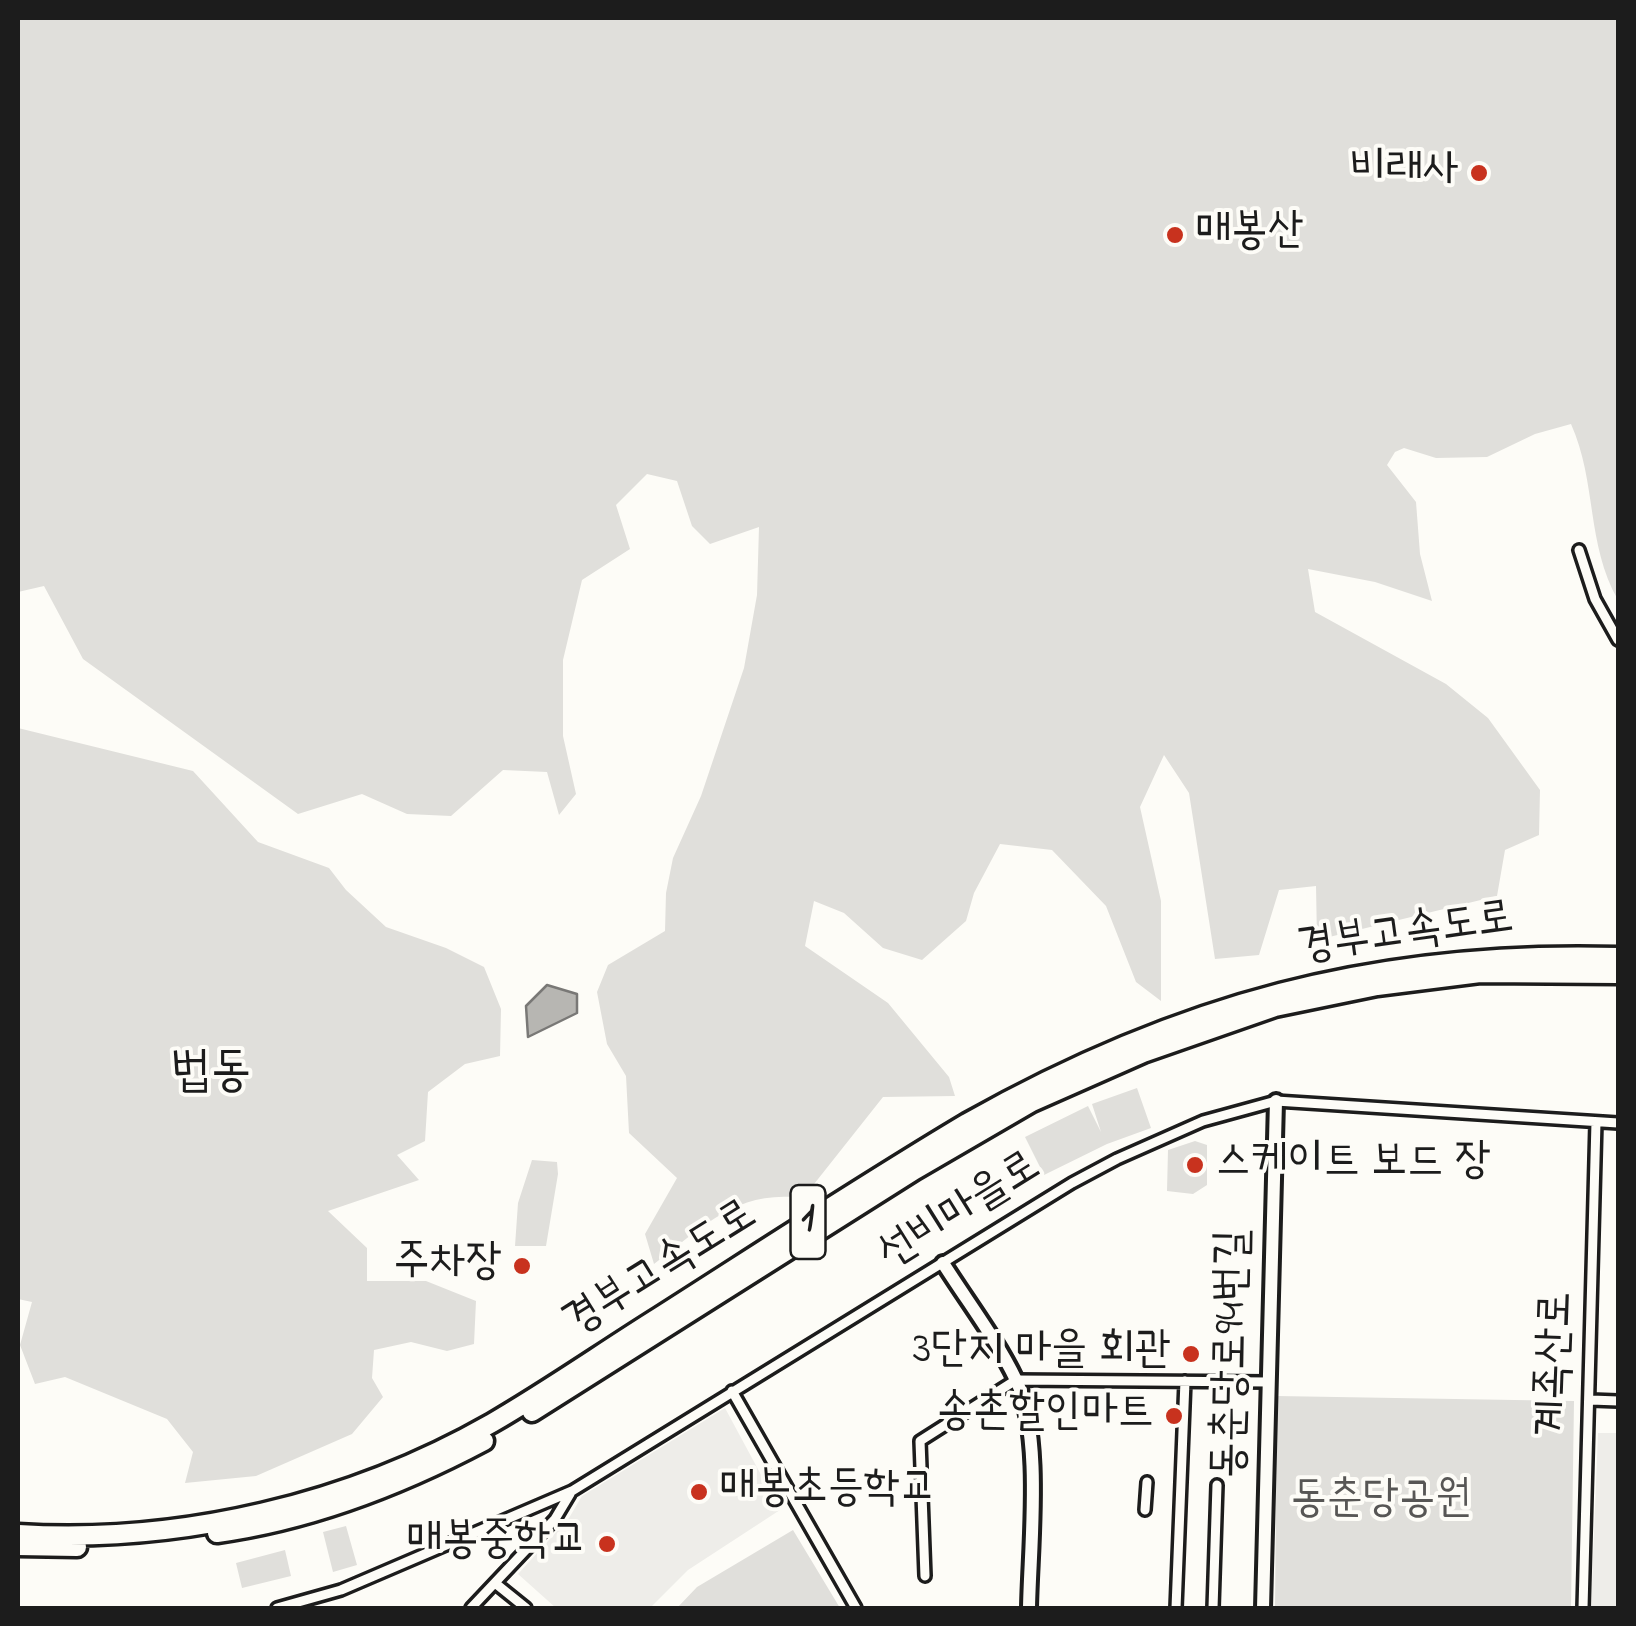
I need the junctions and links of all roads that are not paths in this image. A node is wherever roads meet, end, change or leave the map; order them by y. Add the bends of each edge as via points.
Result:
1 (1579, 550) dead end
2 (1618, 640) edge
3 (1618, 957) edge
4 (1618, 974) edge
5 (1276, 1101) junction
6 (1596, 1122) junction
7 (1618, 1123) edge
8 (943, 1263) junction
9 (1016, 1380) junction
10 (1185, 1381) junction
11 (1269, 1382) junction
12 (732, 1391) junction
13 (1591, 1400) junction
14 (1618, 1401) edge
15 (1147, 1482) dead end
16 (1216, 1486) dead end
17 (572, 1491) junction
18 (1146, 1510) dead end
19 (18, 1534) edge
20 (18, 1546) edge
21 (925, 1576) dead end
22 (495, 1583) junction
23 (277, 1608) edge
24 (470, 1608) edge
25 (526, 1608) edge
26 (856, 1608) edge
27 (1029, 1608) edge
28 (1176, 1608) edge
29 (1213, 1608) edge
30 (1264, 1608) edge
31 (1583, 1608) edge

1 - 2 street via 1594,598
3 - 19 highway, 경부고속도로 / 1 via 1532,956 1406,967 1268,994 1200,1016 1024,1090 967,1122 493,1422 408,1464 238,1518 105,1536
4 - 20 highway, 경부고속도로 / 1 via 1425,979 1293,1003 1216,1026 1032,1102 501,1431 414,1476 263,1527 110,1546
5 - 6 street, 선비마을로
5 - 8 street, 선비마을로 via 1203,1121 1117,1159
5 - 11 main road, 동춘당로94번길
6 - 7 street, 선비마을로
6 - 13 street, 계족산로
8 - 9 main road
8 - 12 street, 선비마을로
9 - 10 street
9 - 21 street via 920,1441
9 - 27 main road via 1031,1448
10 - 11 street
10 - 28 street
11 - 30 main road, 동춘당로94번길
12 - 17 street, 선비마을로
12 - 26 street
13 - 14 street
13 - 31 street, 계족산로
15 - 18 street
16 - 29 street
17 - 22 street
17 - 23 street, 선비마을로 via 340,1590
22 - 24 street
22 - 25 street

